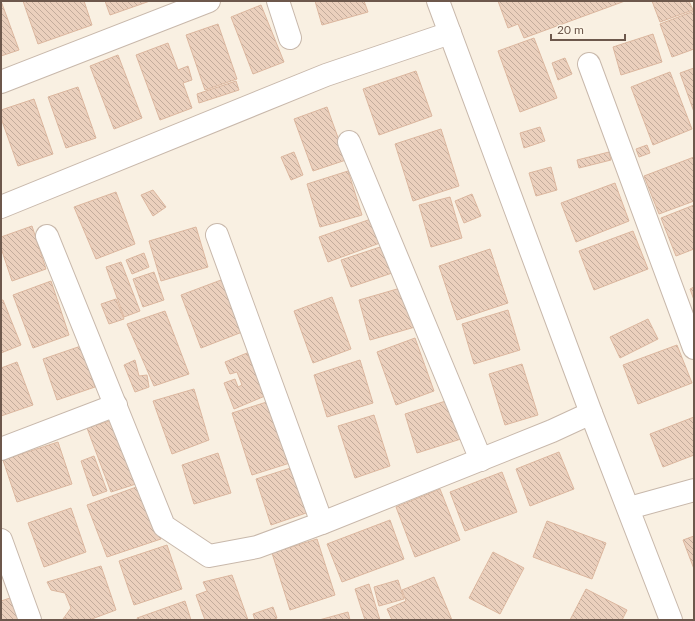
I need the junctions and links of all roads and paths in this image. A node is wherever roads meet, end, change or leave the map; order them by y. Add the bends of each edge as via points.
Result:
1 (209, 1) edge
2 (278, 1) edge
3 (438, 1) edge
4 (450, 32) junction
5 (290, 38) dead end
6 (589, 64) dead end
7 (1, 82) edge
8 (350, 142) dead end
9 (1, 207) edge
10 (217, 235) dead end
11 (47, 236) dead end
12 (694, 348) edge
13 (116, 405) junction
14 (591, 413) junction
15 (1, 449) edge
16 (481, 460) junction
17 (694, 490) edge
18 (629, 508) junction
19 (322, 523) junction
20 (1, 540) edge
21 (30, 620) edge
22 (671, 620) edge

1 - 7 street
2 - 5 street
3 - 4 street
4 - 9 street via 326,75
4 - 14 street
6 - 12 street
8 - 16 street
10 - 19 street
11 - 13 street
13 - 15 street
13 - 19 street via 164,526 209,556 257,547
14 - 16 street
14 - 18 street
16 - 19 street
17 - 18 street
18 - 22 street
20 - 21 street

